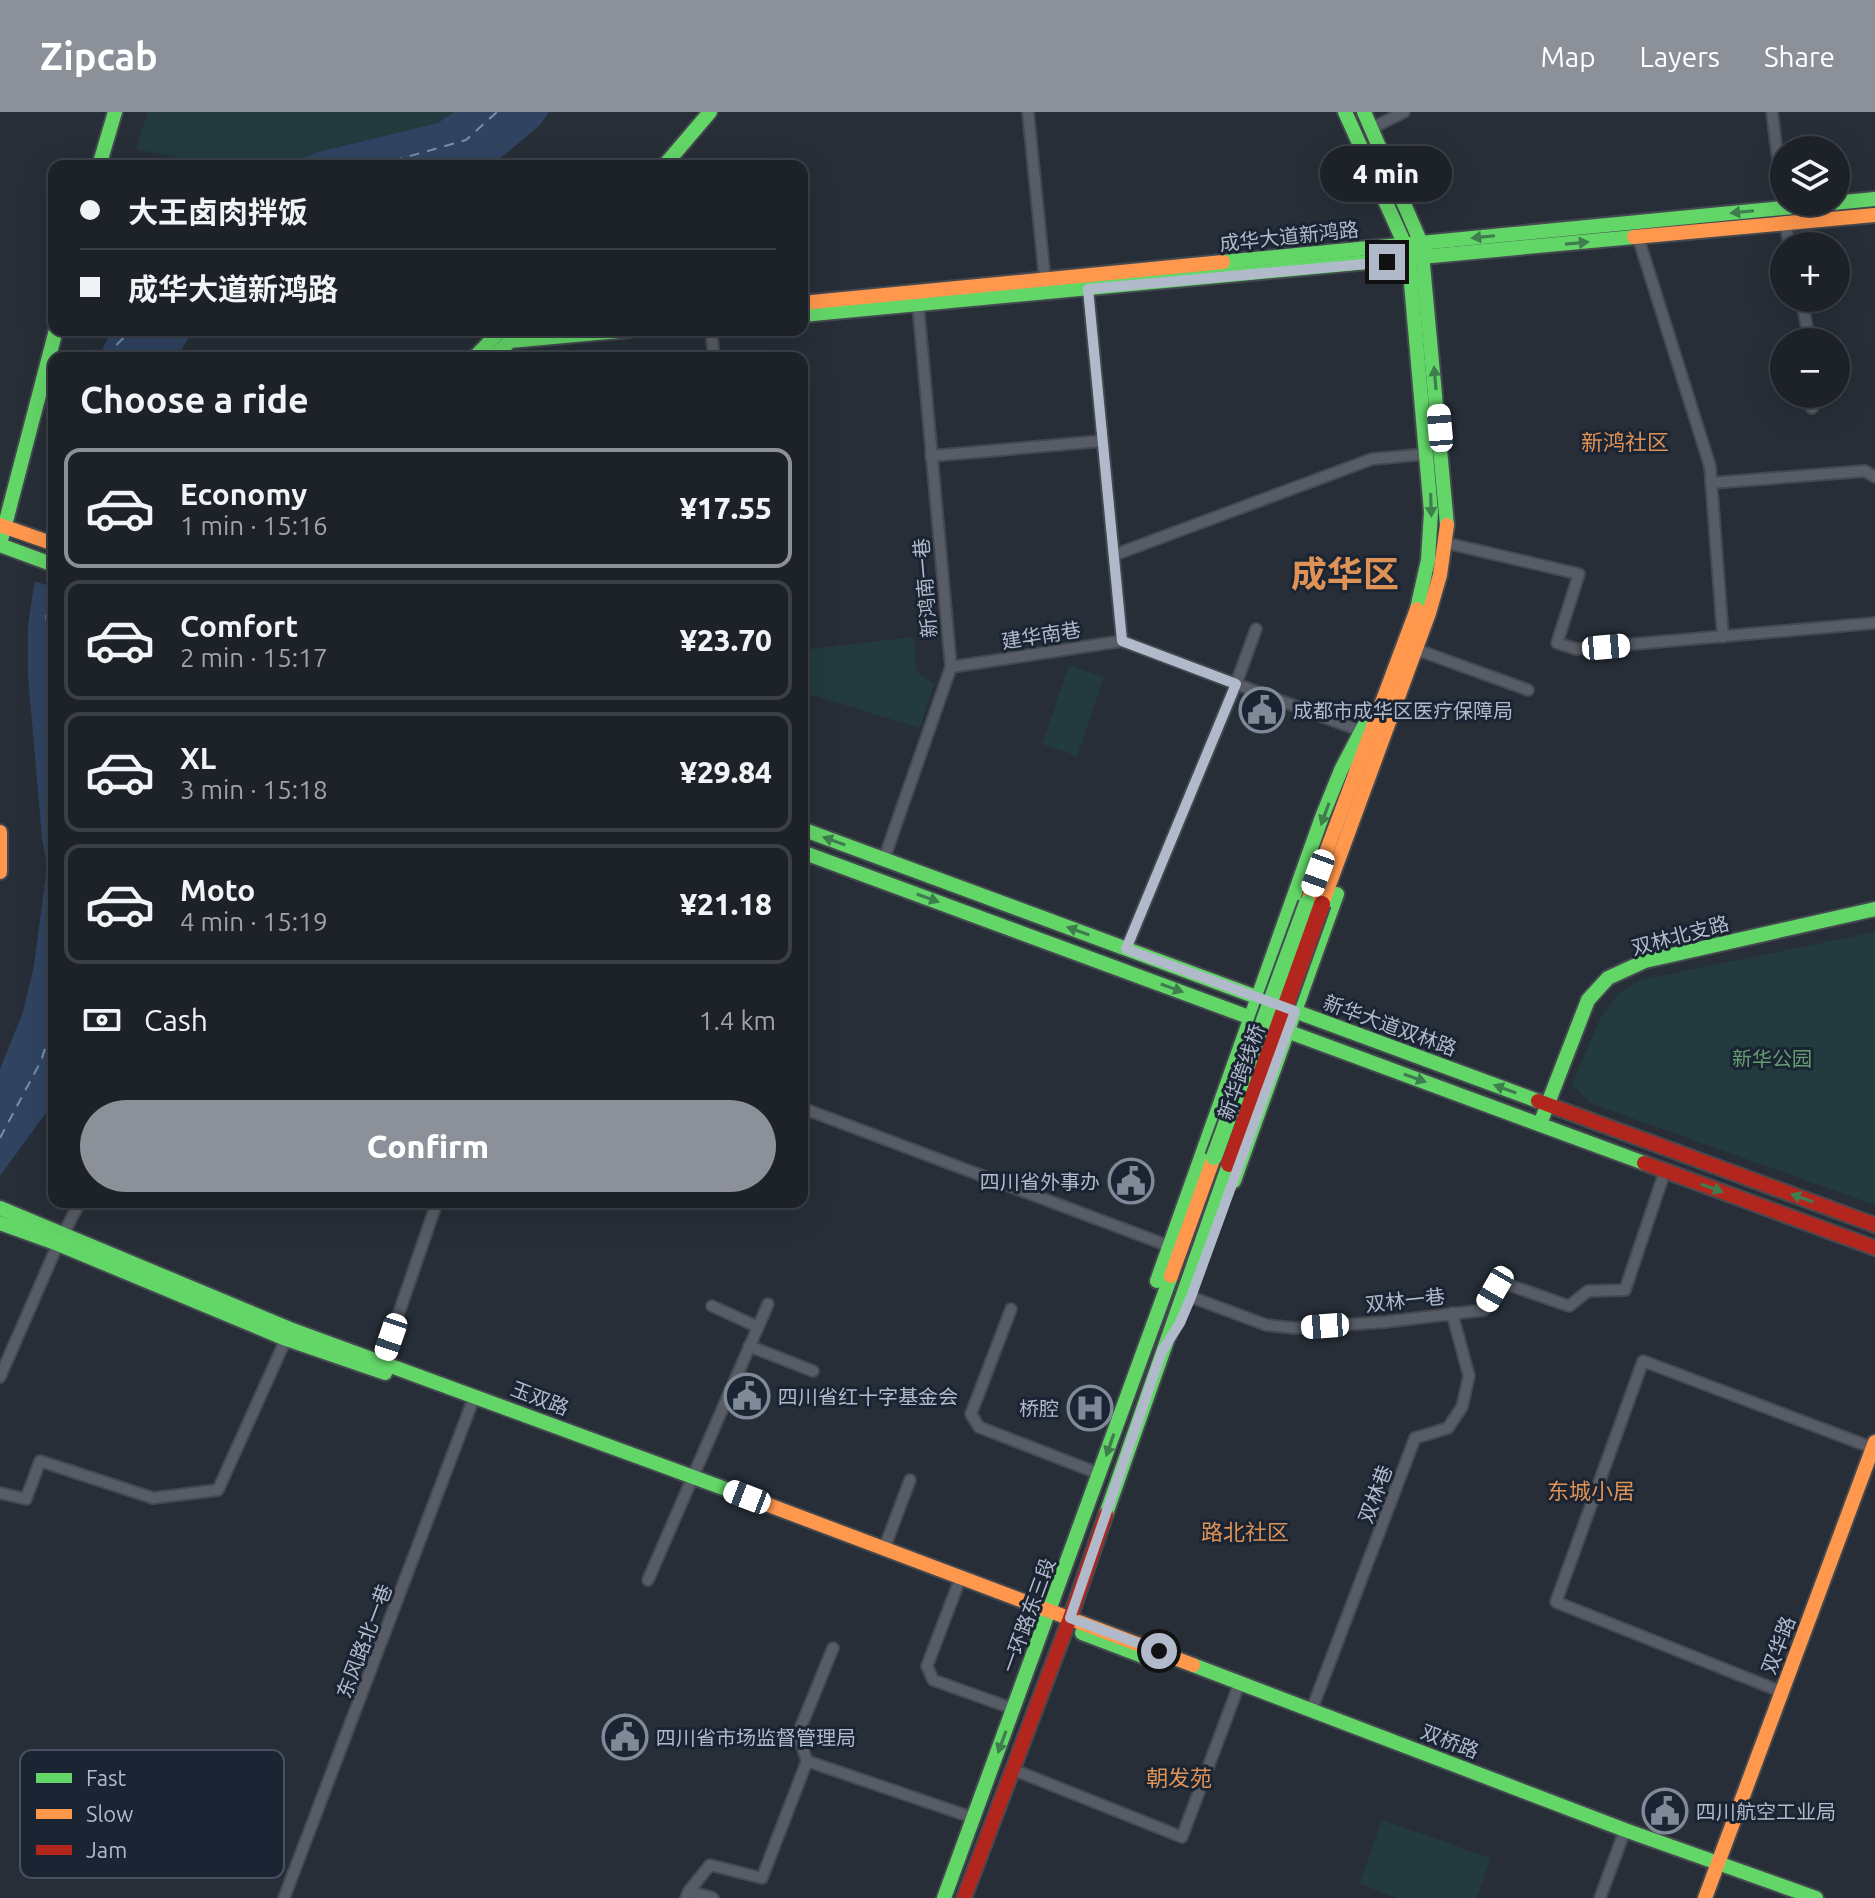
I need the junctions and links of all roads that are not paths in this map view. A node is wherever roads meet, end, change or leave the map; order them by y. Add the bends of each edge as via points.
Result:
1 (115, 112) edge
2 (710, 112) edge
3 (1028, 112) edge
4 (1345, 112) edge
5 (1364, 112) edge
6 (1404, 112) edge
7 (1772, 112) edge
8 (1372, 128) junction
9 (1775, 136) edge
10 (101, 160) edge
11 (669, 160) edge
12 (1875, 199) edge
13 (1850, 203) edge
14 (1850, 215) edge
15 (1875, 215) edge
16 (1775, 216) edge
17 (1778, 216) edge
18 (1638, 237) junction
19 (1415, 251) junction
20 (1045, 280) junction
21 (1088, 289) junction
22 (808, 302) edge
23 (918, 304) junction
24 (808, 314) edge
25 (503, 336) edge
26 (482, 352) edge
27 (48, 359) edge
28 (1102, 441) junction
29 (1427, 454) junction
30 (931, 456) junction
31 (1875, 477) edge
32 (1711, 483) junction
33 (2, 526) edge
34 (47, 542) edge
35 (1446, 543) junction
36 (0, 544) edge
37 (1114, 555) junction
38 (48, 563) edge
39 (1875, 623) edge
40 (1256, 629) dead end
41 (1723, 637) junction
42 (1122, 641) junction
43 (1415, 649) junction
44 (951, 667) junction
45 (1236, 684) junction
46 (1528, 690) dead end
47 (1390, 696) junction
48 (1361, 731) junction
49 (808, 831) edge
50 (0, 832) edge
51 (808, 854) edge
52 (884, 859) junction
53 (0, 872) edge
54 (1875, 909) edge
55 (1126, 949) junction
56 (1257, 997) junction
57 (1295, 1011) junction
58 (1250, 1017) junction
59 (1288, 1031) junction
60 (1548, 1105) junction
61 (808, 1110) edge
62 (1540, 1124) junction
63 (1222, 1160) junction
64 (1665, 1171) junction
65 (0, 1208) edge
66 (77, 1208) edge
67 (435, 1208) edge
68 (0, 1223) edge
69 (1875, 1225) edge
70 (61, 1239) junction
71 (1169, 1246) junction
72 (1875, 1248) edge
73 (1191, 1297) junction
74 (768, 1304) dead end
75 (712, 1306) dead end
76 (1011, 1309) dead end
77 (1452, 1313) junction
78 (758, 1327) junction
79 (286, 1339) junction
80 (1145, 1345) junction
81 (749, 1346) junction
82 (1162, 1351) junction
83 (382, 1362) junction
84 (813, 1371) dead end
85 (0, 1377) edge
86 (473, 1399) junction
87 (1874, 1445) edge
88 (1100, 1474) junction
89 (910, 1480) dead end
90 (690, 1481) junction
91 (0, 1493) edge
92 (884, 1549) junction
93 (648, 1580) dead end
94 (957, 1587) junction
95 (1049, 1616) junction
96 (1068, 1623) junction
97 (833, 1648) dead end
98 (1239, 1687) junction
99 (1782, 1692) junction
100 (1014, 1709) junction
101 (1312, 1709) junction
102 (807, 1761) junction
103 (1014, 1770) junction
104 (974, 1818) junction
105 (1624, 1834) junction
106 (1717, 1866) junction
107 (687, 1894) edge
108 (284, 1898) edge
109 (713, 1898) edge
110 (944, 1898) edge
111 (964, 1898) edge
112 (1600, 1898) edge
113 (1705, 1898) edge
114 (1794, 1898) edge
115 (1816, 1898) edge

1 - 10 main road
2 - 11 main road
3 - 20 street
4 - 19 main road
5 - 8 main road
6 - 8 street
7 - 9 street
8 - 19 main road
12 - 13 main road, 成华大道新鸿路
14 - 15 main road, 成华大道新鸿路
16 -> 19 main road, 成华大道新鸿路
17 - 18 main road, 成华大道新鸿路
19 -> 18 main road, 成华大道新鸿路
18 - 32 street
19 - 20 main road, 成华大道新鸿路
19 - 21 main road, 成华大道新鸿路
19 - 29 main road
35 -> 19 main road via 1445,489
20 - 22 main road, 成华大道新鸿路
21 - 23 main road, 成华大道新鸿路
21 - 28 street
23 - 24 main road, 成华大道新鸿路
23 - 30 street, 新鸿南一巷
25 - 26 main road
27 - 33 main road
28 - 30 street
28 - 37 street
29 - 37 street via 1372,459
29 -> 47 main road via 1432,523 1428,572
30 - 44 street, 新鸿南一巷
31 - 32 street via 1865,471
32 - 41 street
33 - 34 main road
33 - 36 main road
35 - 41 street via 1579,574 1557,643 1576,649
35 - 43 main road via 1436,592
36 - 38 main road
37 - 42 street
39 - 41 street
40 - 45 street
42 - 44 street, 建华南巷
42 - 45 street, 建华南巷
43 - 46 street
43 - 47 main road
44 - 52 street, 新鸿南一巷
45 - 48 street, 建华南巷
45 - 55 street
47 - 48 main road
47 - 57 main road via 1379,775
47 - 63 main road, 新华跨线桥, bridge
48 -> 56 main road
52 -> 49 main road, 新华大道双林路
50 - 53 main road
51 -> 58 main road, 新华大道双林路
55 -> 52 main road, 新华大道双林路
54 - 60 main road, 双林北支路 via 1645,961 1608,978 1588,1000
55 - 56 main road, 新华大道双林路
56 - 57 main road, 新华大道双林路
56 - 58 main road
57 - 59 main road
60 -> 57 main road, 新华大道双林路
58 - 59 main road, 新华大道双林路
58 - 71 main road
59 -> 62 main road, 新华大道双林路
59 - 73 main road
60 - 62 main road, 双林北支路
69 -> 60 main road, 新华大道双林路
61 - 71 street
62 - 64 main road, 新华大道双林路
63 - 80 main road
63 - 82 main road
64 -> 72 main road, 新华大道双林路
64 - 77 street, 双林一巷 via 1625,1290 1588,1291 1569,1306 1509,1285 1495,1289 1484,1310
65 - 70 main road, 玉双路
66 - 70 street
67 - 83 street
68 - 70 main road, 玉双路
70 - 79 main road, 玉双路
70 - 83 main road, 玉双路
70 - 85 street
71 - 80 main road via 1146,1311
73 - 77 street, 双林一巷 via 1266,1325 1295,1328
73 - 82 main road
74 - 78 street
75 - 78 street
76 - 88 street via 971,1414 979,1427
77 - 101 street, 双林巷 via 1469,1376 1462,1407 1448,1428 1415,1438
78 - 81 street
79 - 86 main road, 玉双路
79 - 91 street via 218,1490 153,1498 40,1461 26,1499
80 -> 88 main road, 一环路东三段
81 - 84 street
81 - 90 street
82 - 96 main road, 一环路东三段
83 - 86 main road, 玉双路
86 - 90 main road, 玉双路
86 - 108 street, 东风路北一巷
87 - 99 main road, 双华路
87 - 99 street via 1643,1361 1556,1602
88 - 95 main road, 一环路东三段
89 - 92 street
90 - 92 main road, 玉双路
90 - 93 street
90 - 94 main road, 玉双路
92 - 95 main road, 玉双路
94 - 95 main road, 玉双路
94 - 100 street via 927,1666 933,1680
95 - 96 main road, 玉双路
95 - 100 main road, 一环路东三段
96 - 98 main road, 双桥路
96 - 103 main road, 一环路东三段
97 - 102 street via 798,1734
98 - 101 main road, 双桥路
98 - 103 street via 1182,1837
98 - 105 main road, 双桥路
99 - 106 main road, 双华路
100 -> 104 main road, 一环路东三段
101 - 105 main road, 双桥路
102 - 104 street
102 - 107 street via 762,1878 710,1865
103 - 111 main road, 一环路东三段
104 - 110 main road, 一环路东三段
105 - 106 main road, 双桥路
105 - 112 street
106 - 113 main road, 双华路
106 - 114 main road, 双桥路
106 - 115 main road, 双桥路
107 - 109 street

